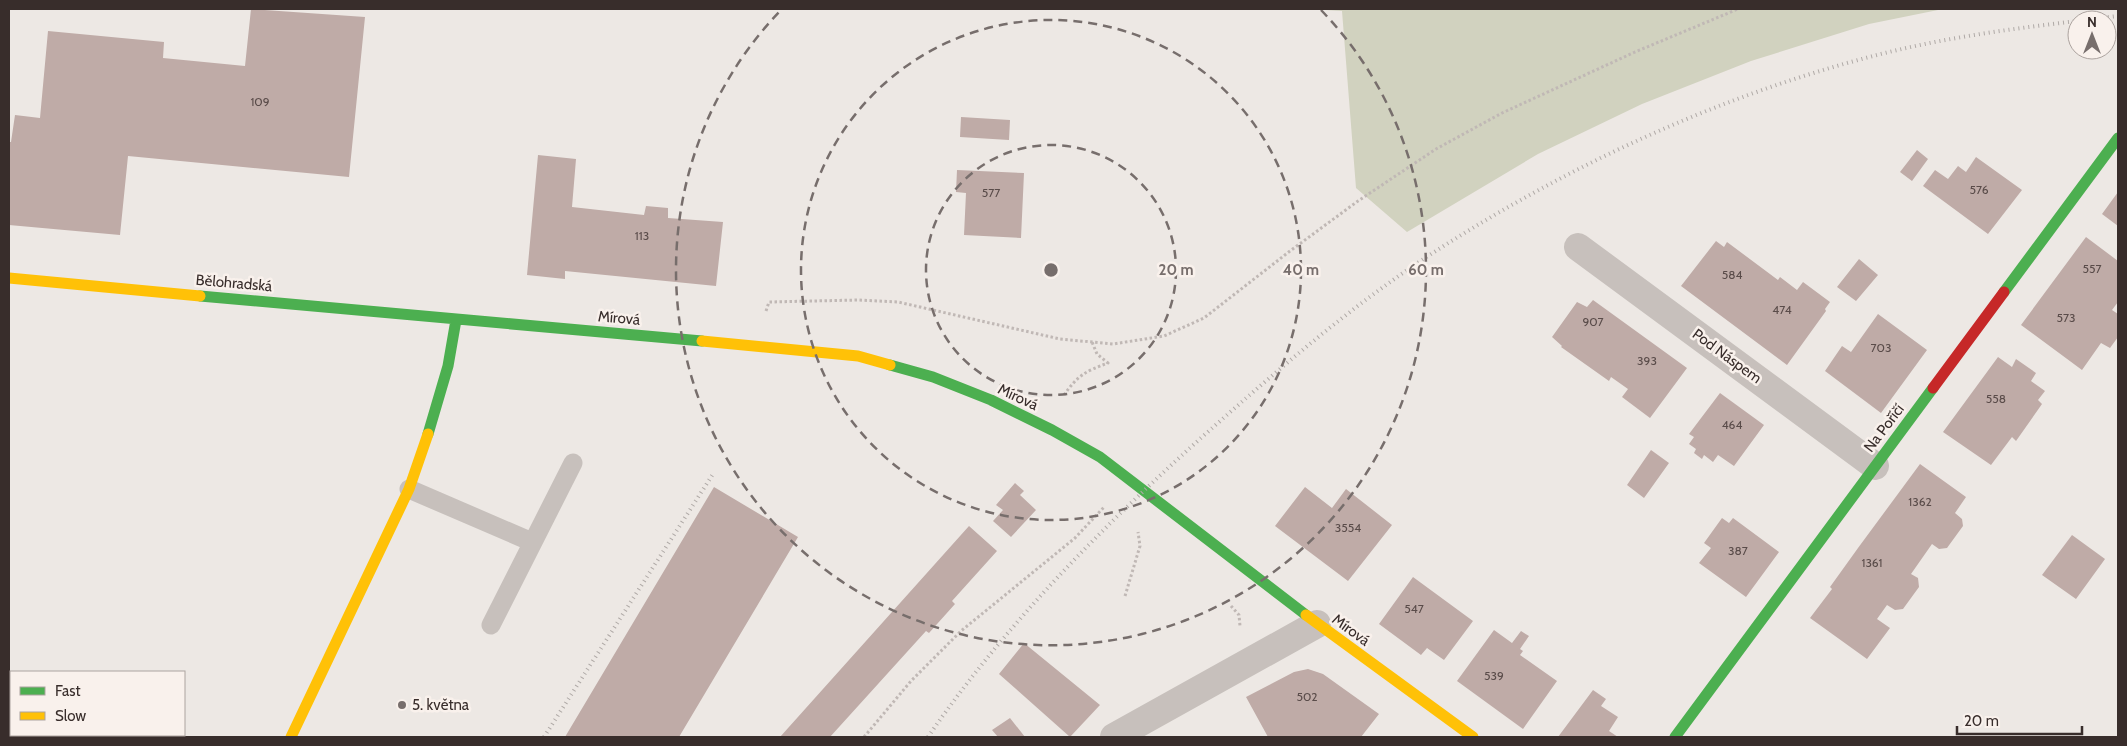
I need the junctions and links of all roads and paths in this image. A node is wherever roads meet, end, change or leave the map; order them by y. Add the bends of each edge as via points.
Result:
1 (1738, 9) edge
2 (2118, 138) edge
3 (1578, 247) dead end
4 (9, 278) edge
5 (456, 320) junction
6 (1092, 342) junction
7 (755, 345) junction
8 (1060, 402) dead end
9 (573, 463) dead end
10 (1875, 466) junction
11 (1130, 480) junction
12 (409, 489) junction
13 (1138, 529) dead end
14 (532, 542) junction
15 (1125, 596) dead end
16 (1317, 624) junction
17 (491, 625) dead end
18 (291, 737) edge
19 (864, 737) edge
20 (1114, 737) edge
21 (1473, 737) edge
22 (1675, 737) edge

1 - 6 path via 1502,113 1436,150 1358,201 1204,318 1164,336 1112,344
2 - 10 street, Na Poříčí
3 - 10 street, Pod Náspem
4 - 5 street, Bělohradská
5 - 7 street, Mírová
5 - 12 street via 438,403
6 - 7 path via 1051,337 898,302 858,300 769,302
6 - 8 path via 1097,354 1108,363 1079,377
7 - 11 street, Mírová via 858,356 933,377 1052,430 1100,457
9 - 14 lane
10 - 22 street, Na Poříčí
11 - 16 street, Mírová
11 - 19 path via 1074,538 961,631
12 - 14 lane
12 - 18 street
13 - 15 path via 1140,546
14 - 17 lane
16 - 20 street
16 - 21 street, Mírová

